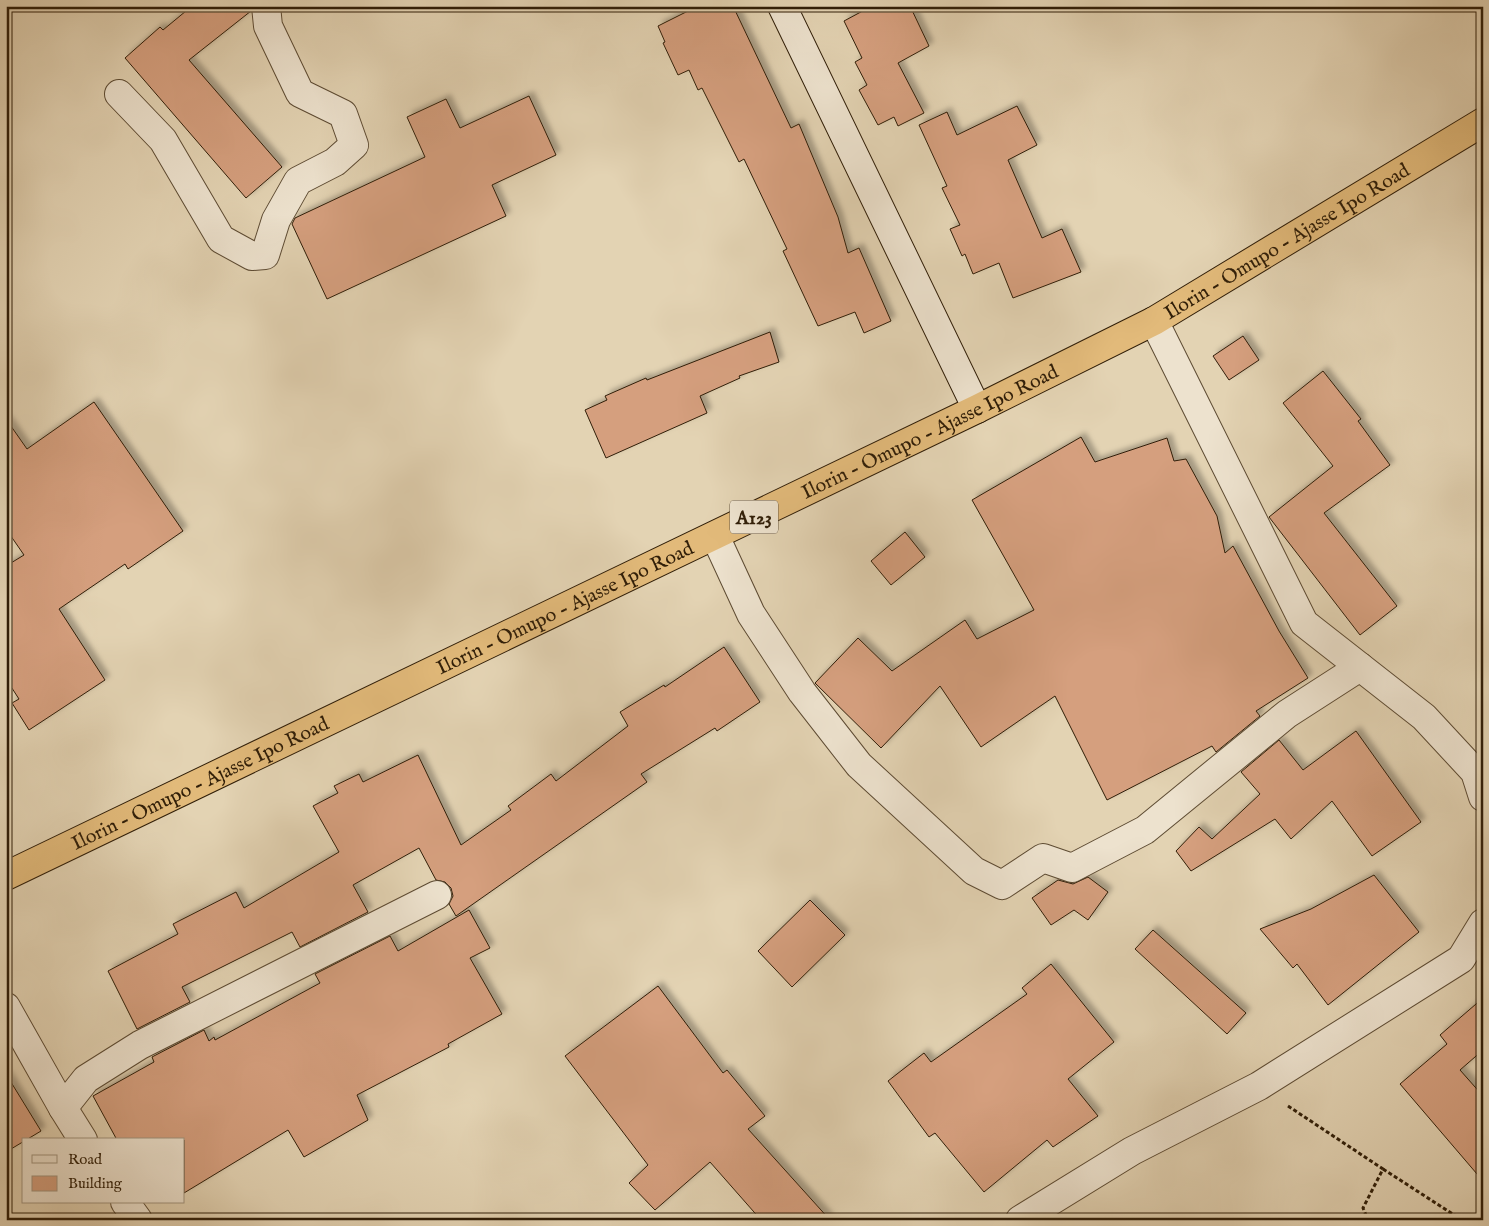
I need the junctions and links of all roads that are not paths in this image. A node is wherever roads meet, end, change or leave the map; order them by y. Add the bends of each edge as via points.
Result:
1 (266, 6) edge
2 (782, 6) edge
3 (120, 94) dead end
4 (1483, 122) edge
5 (1154, 321) junction
6 (977, 409) junction
7 (715, 536) junction
8 (1360, 667) junction
9 (1483, 797) edge
10 (6, 876) edge
11 (437, 895) dead end
12 (1483, 923) edge
13 (6, 1007) edge
14 (63, 1108) junction
15 (82, 1138) edge
16 (126, 1204) edge
17 (138, 1220) edge
18 (1020, 1220) edge

1 - 3 street via 268,26 300,93 343,114 354,145 335,162 298,181 276,220 265,255 252,256 221,240 163,140
2 - 6 street
4 - 5 highway, Ilorin - Omupo - Ajasse Ipo Road / A123
5 - 6 highway, Ilorin - Omupo - Ajasse Ipo Road / A123
5 - 8 street via 1304,622
6 - 7 highway, Ilorin - Omupo - Ajasse Ipo Road / A123
7 - 8 street via 751,614 802,692 860,765 974,871 1002,885 1043,858 1072,868 1145,830 1287,714
7 - 10 highway, Ilorin - Omupo - Ajasse Ipo Road / A123
8 - 9 street via 1430,724 1475,772
11 - 14 street via 140,1045 86,1079
12 - 18 street via 1461,959 1259,1086 1132,1151
13 - 14 street
14 - 15 street
16 - 17 street

